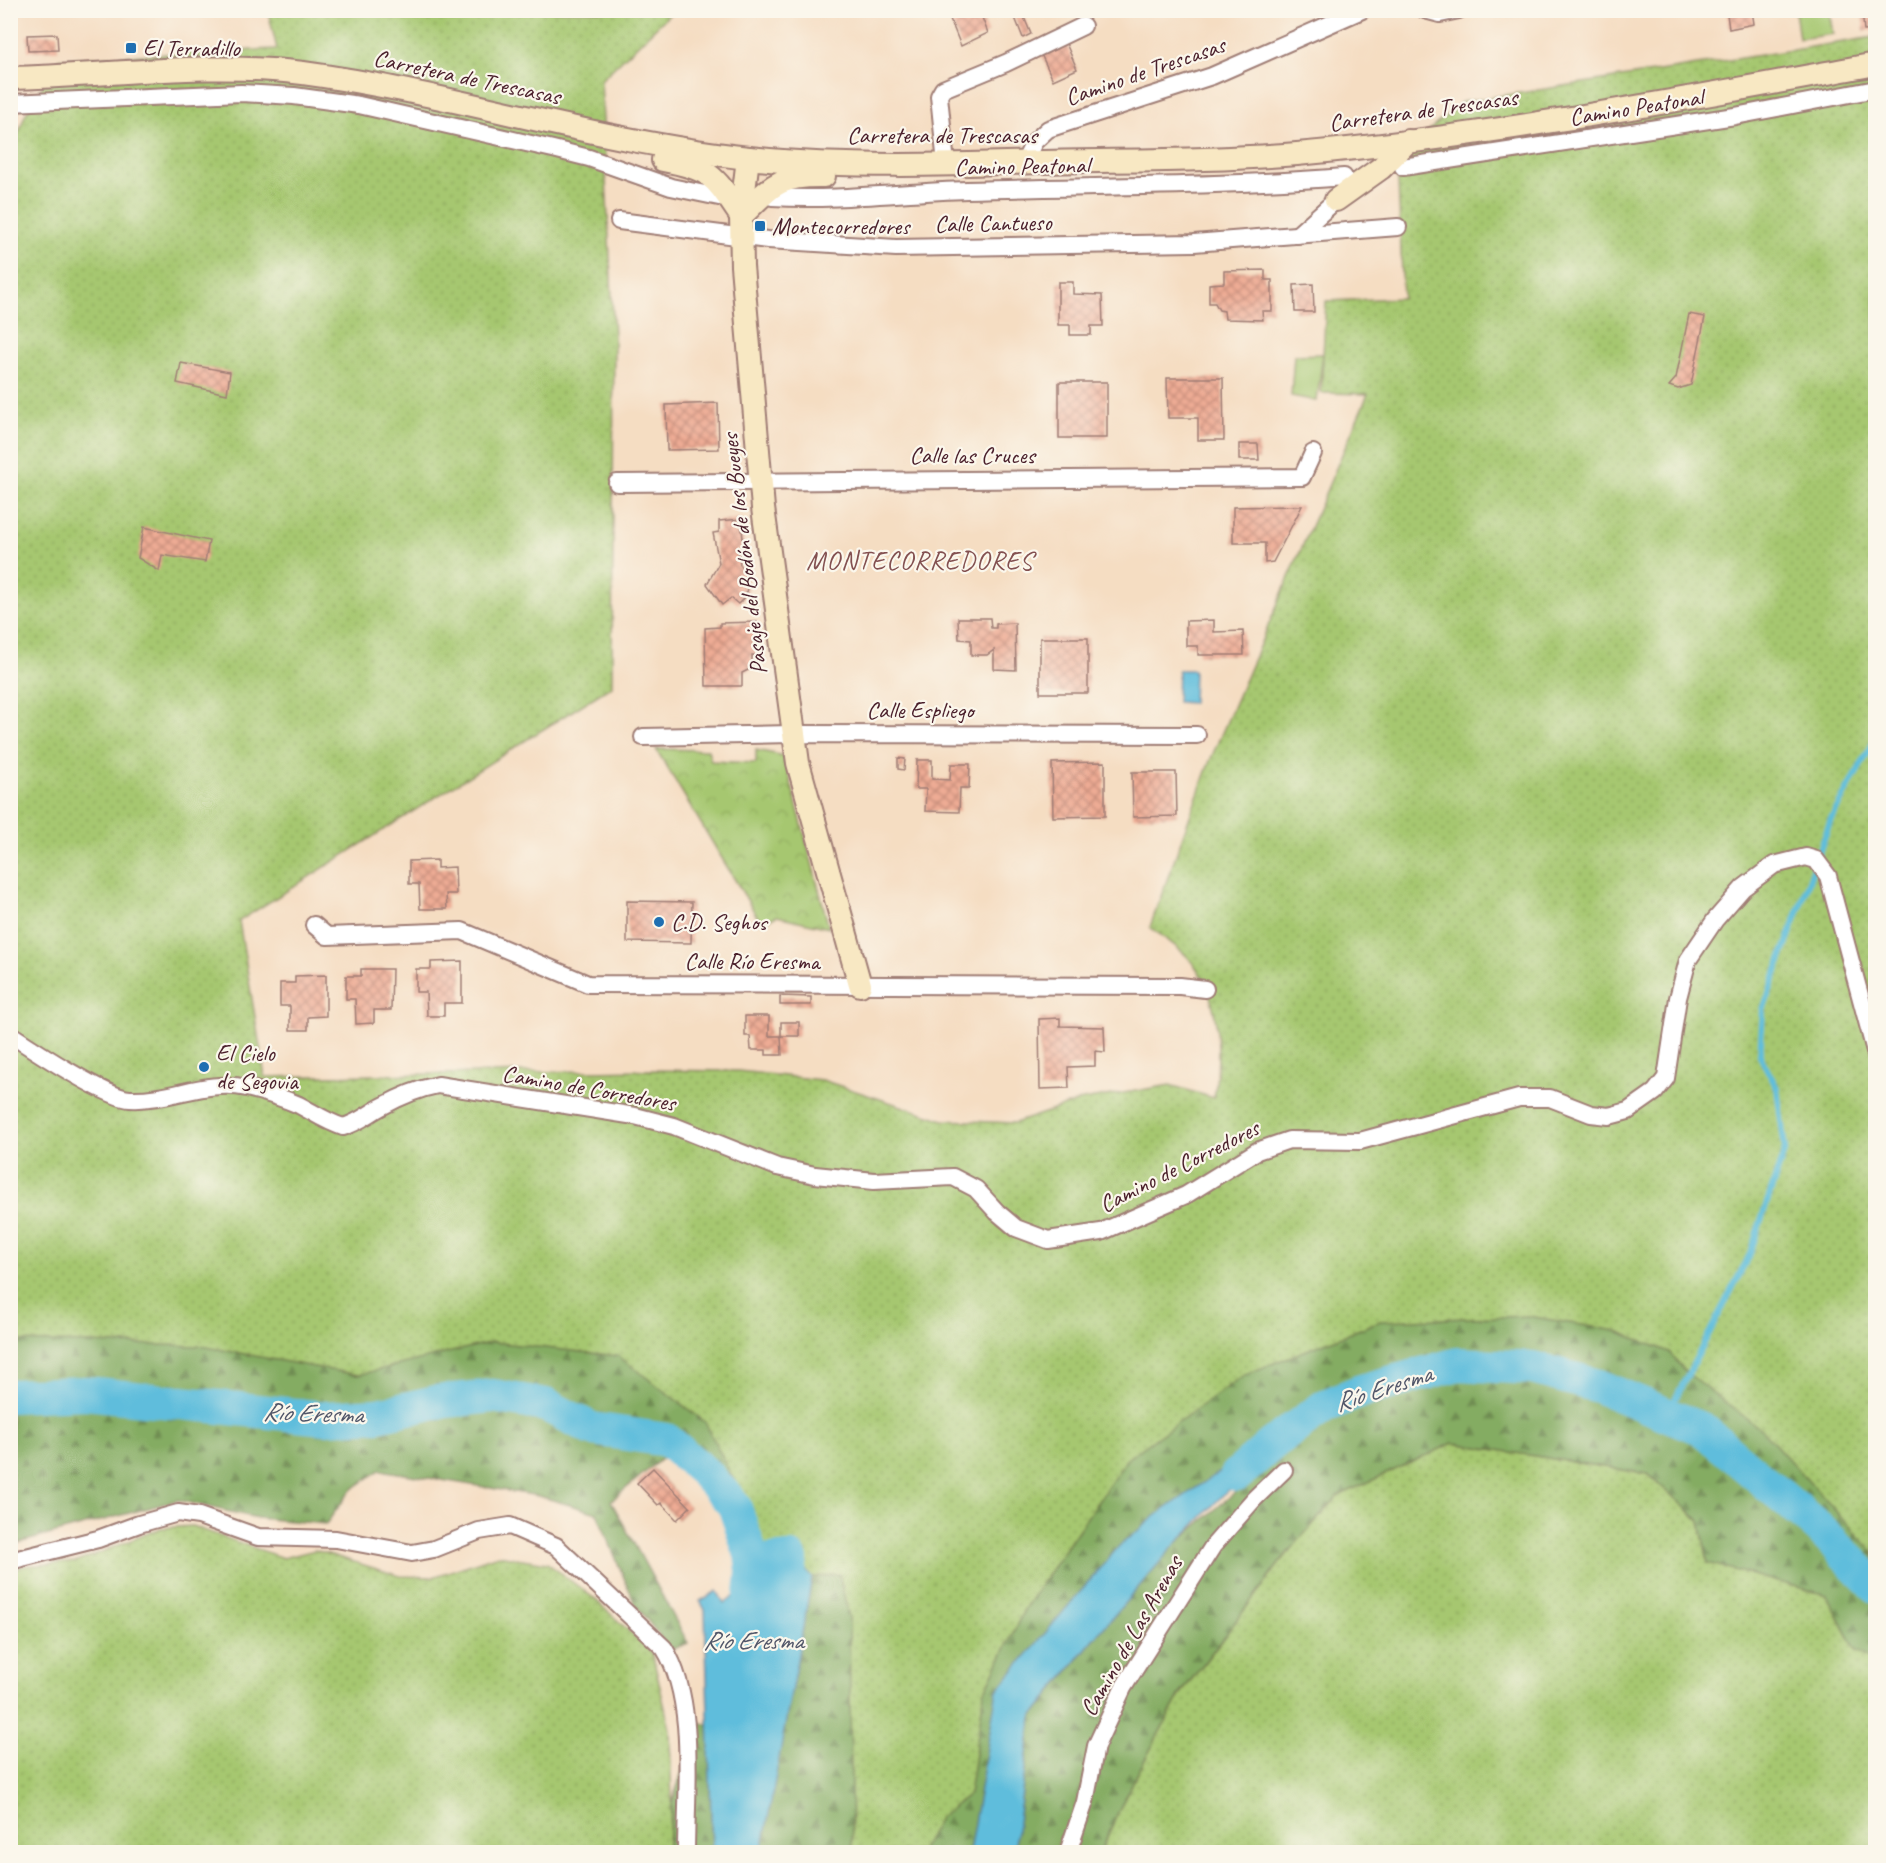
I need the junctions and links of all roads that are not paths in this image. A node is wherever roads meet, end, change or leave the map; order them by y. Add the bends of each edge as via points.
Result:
1 (1362, 10) edge
2 (1425, 10) edge
3 (1459, 10) edge
4 (1083, 26) dead end
5 (1875, 64) edge
6 (10, 78) edge
7 (1875, 89) edge
8 (10, 103) edge
9 (605, 133) junction
10 (1408, 141) junction
11 (1365, 147) junction
12 (748, 158) junction
13 (939, 163) junction
14 (1024, 163) junction
15 (1402, 167) dead end
16 (1344, 177) dead end
17 (719, 197) dead end
18 (772, 197) dead end
19 (1336, 200) junction
20 (619, 221) dead end
21 (741, 227) junction
22 (1398, 227) dead end
23 (1296, 235) junction
24 (1313, 453) dead end
25 (760, 480) junction
26 (616, 483) dead end
27 (793, 734) junction
28 (1197, 735) dead end
29 (643, 737) dead end
30 (314, 925) dead end
31 (860, 985) junction
32 (1205, 989) dead end
33 (10, 1034) edge
34 (1875, 1055) edge
35 (1284, 1470) dead end
36 (10, 1561) edge
37 (686, 1852) edge
38 (1068, 1852) edge

1 - 14 street, Camino de Trescasas via 1212,76 1048,129 1034,142
2 - 3 street via 1440,14
4 - 13 street via 943,89 939,96
5 - 10 street, Carretera de Trescasas via 1615,110
6 - 9 street, Carretera de Trescasas via 201,69 281,71 361,82
7 - 15 street, Camino Peatonal via 1735,116
8 - 17 street via 241,93 337,101 554,149 671,187
9 - 12 street, Carretera de Trescasas
9 - 21 street via 640,154 704,170 718,184
10 - 11 street, Carretera de Trescasas
10 - 19 street via 1381,168
11 - 14 street, Carretera de Trescasas via 1237,158
11 - 19 street via 1364,167
12 - 13 street, Carretera de Trescasas
12 - 21 street, Pasaje del Bodón de los Bueyes
13 - 14 street, Carretera de Trescasas
13 - 21 street via 892,178 784,179 771,188
16 - 18 street, Camino Peatonal via 1213,186
19 - 23 street
20 - 21 street, Calle Cantueso
21 - 23 street, Calle Cantueso via 896,248 1100,246
21 - 25 street, Pasaje del Bodón de los Bueyes
22 - 23 street, Calle Cantueso
24 - 25 street, Calle las Cruces via 1302,477
25 - 26 street, Calle las Cruces
25 - 27 street, Pasaje del Bodón de los Bueyes
27 - 28 street, Calle Espliego
27 - 29 street, Calle Espliego
27 - 31 street, Pasaje del Bodón de los Bueyes
30 - 31 street, Calle Río Eresma via 327,936 462,931 588,984
31 - 32 street, Calle Río Eresma
33 - 34 street, Camino de Corredores via 39,1054 128,1099 200,1086 245,1087 296,1104 344,1127 417,1089 438,1085 635,1116 674,1126 777,1167 815,1175 874,1181 953,1177 976,1189 1016,1228 1048,1240 1101,1232 1186,1195 1257,1151 1289,1140 1360,1141 1519,1098 1550,1098 1591,1114 1609,1116 1628,1111 1655,1092 1666,1078 1688,960 1715,920 1743,888 1774,865 1806,857 1816,860 1828,876
35 - 38 street, Camino de Las Arenas via 1213,1546 1123,1688 1096,1746 1085,1802
36 - 37 street via 98,1539 178,1513 199,1516 258,1537 336,1539 412,1552 434,1549 479,1531 510,1526 529,1532 556,1546 664,1648 672,1662 686,1719

